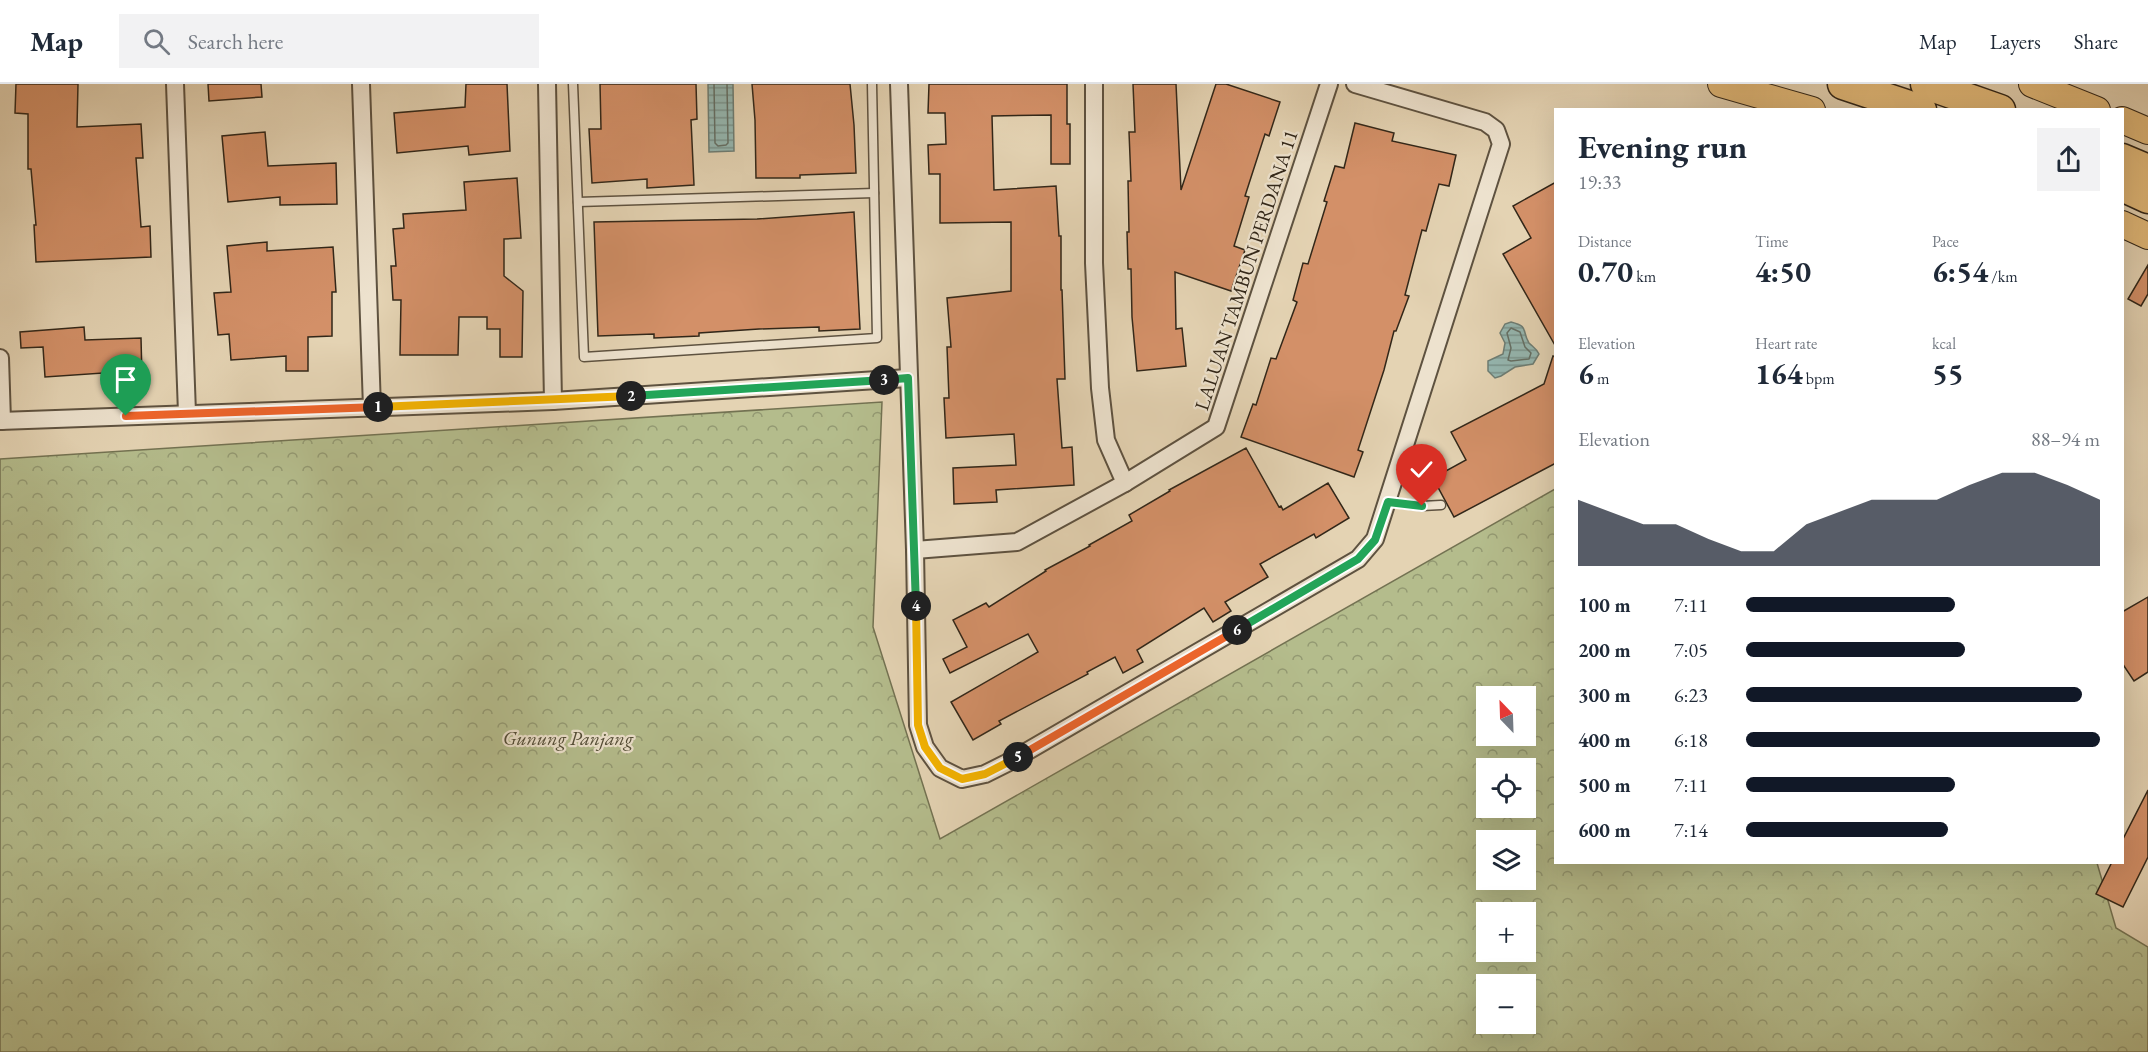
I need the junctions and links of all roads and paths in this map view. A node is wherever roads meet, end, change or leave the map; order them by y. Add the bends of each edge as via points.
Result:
1 (175, 84) edge
2 (361, 84) edge
3 (547, 84) edge
4 (573, 84) edge
5 (872, 84) edge
6 (899, 84) edge
7 (1094, 84) edge
8 (1329, 84) edge
9 (1355, 84) edge
10 (1721, 84) edge
11 (1843, 84) edge
12 (1926, 84) edge
13 (2032, 84) edge
14 (1805, 108) edge
15 (1915, 108) edge
16 (1994, 108) edge
17 (2092, 108) edge
18 (2124, 121) edge
19 (2148, 130) edge
20 (2124, 160) edge
21 (2148, 170) edge
22 (2124, 187) edge
23 (874, 193) junction
24 (2148, 198) edge
25 (578, 202) junction
26 (2124, 225) edge
27 (2148, 236) edge
28 (0, 358) edge
29 (908, 378) junction
30 (553, 401) junction
31 (372, 408) junction
32 (188, 413) junction
33 (1, 421) edge
34 (1125, 483) junction
35 (1388, 502) junction
36 (1441, 504) dead end
37 (915, 550) junction

1 - 32 street
2 - 31 street
3 - 30 street
4 - 25 lane
5 - 23 lane
6 - 29 street
7 - 34 street via 1094,263 1100,388 1106,440
8 - 34 street, LALUAN TAMBUN PERDANA 11 via 1216,427
9 - 35 street via 1485,122 1496,130 1501,144
10 - 14 main road
11 - 15 highway
12 - 16 highway
13 - 17 main road
18 - 19 main road
20 - 21 highway
22 - 24 highway
23 - 25 lane
23 - 25 lane via 877,338 584,357
26 - 27 main road
28 - 33 street
29 - 30 street
29 - 37 street
30 - 31 street
31 - 32 street
32 - 33 street
34 - 37 street, LALUAN TAMBUN PERDANA 11 via 1017,542
35 - 36 lane
35 - 37 street via 1375,540 1358,559 1007,763 962,779 940,768 925,747 918,725

